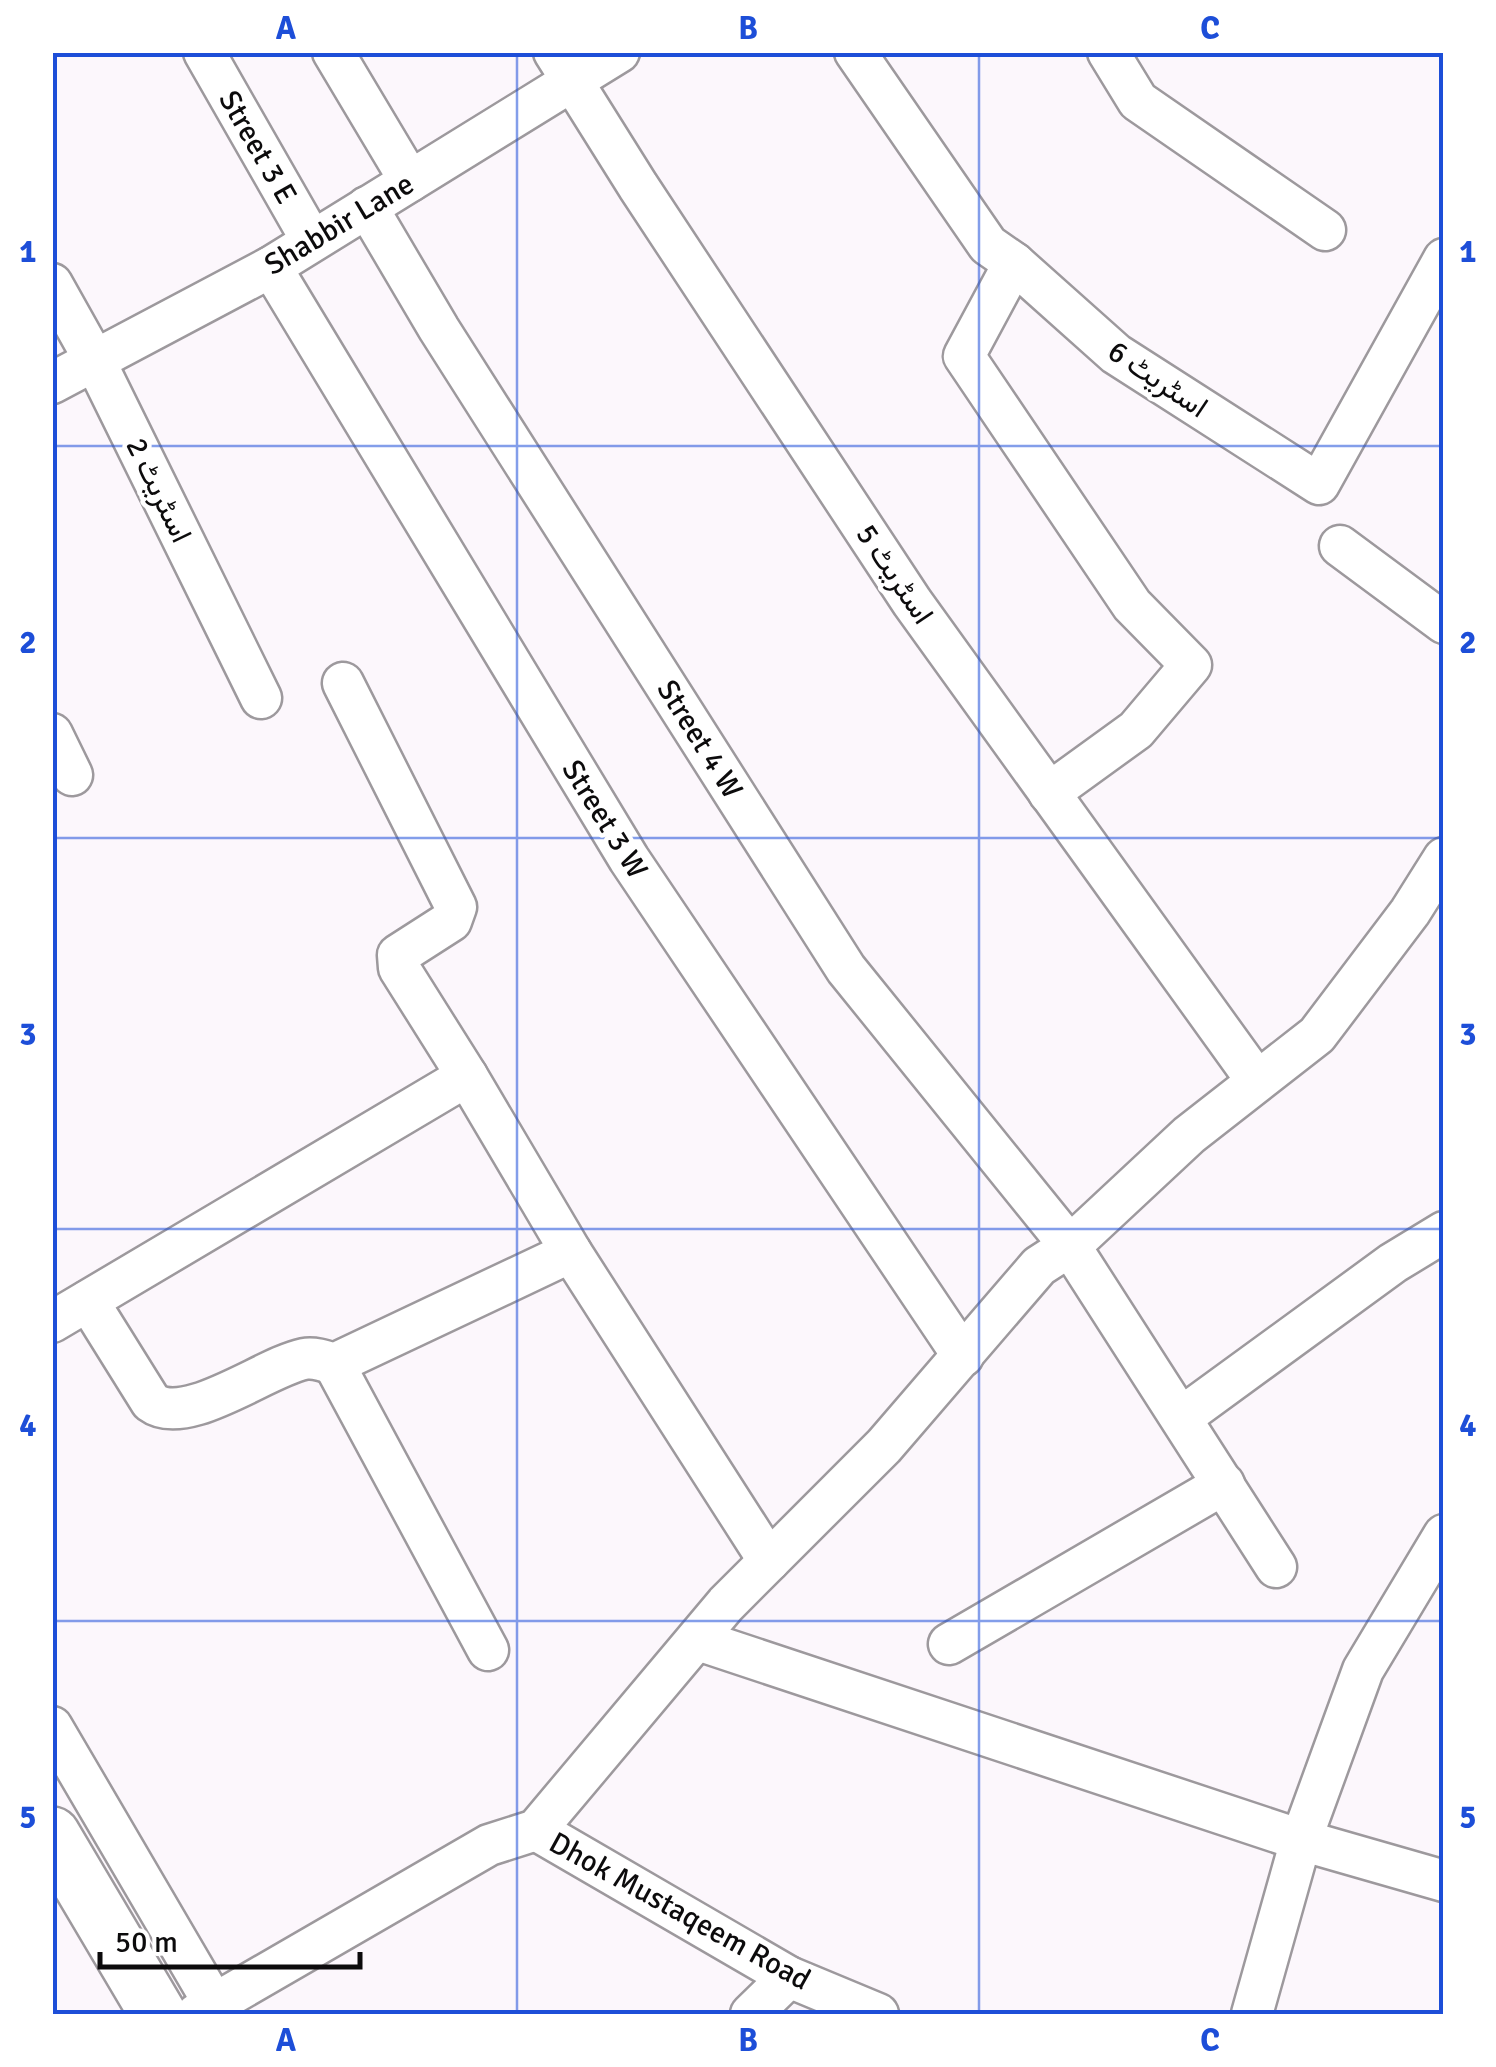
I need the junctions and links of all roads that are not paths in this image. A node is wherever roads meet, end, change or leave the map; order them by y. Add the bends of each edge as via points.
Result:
1 (204, 52) edge
2 (333, 52) edge
3 (619, 52) edge
4 (856, 52) edge
5 (1108, 52) edge
6 (562, 66) edge
7 (410, 181) junction
8 (366, 207) junction
9 (1325, 230) dead end
10 (312, 241) junction
11 (1444, 259) edge
12 (1014, 263) junction
13 (271, 267) junction
14 (52, 284) edge
15 (94, 359) junction
16 (52, 383) edge
17 (1340, 546) dead end
18 (1444, 623) edge
19 (344, 683) dead end
20 (262, 698) dead end
21 (52, 734) edge
22 (72, 774) dead end
23 (1050, 793) junction
24 (1444, 858) edge
25 (467, 1076) junction
26 (1258, 1081) junction
27 (1444, 1232) edge
28 (1070, 1246) junction
29 (571, 1252) junction
30 (88, 1301) junction
31 (52, 1322) edge
32 (962, 1356) junction
33 (334, 1364) junction
34 (1182, 1417) junction
35 (1224, 1484) junction
36 (1444, 1536) edge
37 (769, 1561) junction
38 (1276, 1567) dead end
39 (698, 1640) junction
40 (949, 1644) dead end
41 (488, 1650) dead end
42 (52, 1727) edge
43 (536, 1830) junction
44 (52, 1835) edge
45 (1300, 1840) junction
46 (1444, 1881) edge
47 (789, 1977) junction
48 (210, 2011) edge
49 (158, 2014) edge
50 (750, 2014) edge
51 (878, 2014) edge
52 (1252, 2014) edge

1 - 10 street, Street 3 E
2 - 7 street
3 - 6 street, Shabbir Lane
4 - 12 street, اسٹریٹ 6 via 988,245
5 - 9 street via 1138,101
6 - 7 street, Shabbir Lane
6 - 23 street, اسٹریٹ 5 via 912,602
7 - 8 street, Shabbir Lane
8 - 10 street, Shabbir Lane
8 - 28 street, Street 4 W via 846,969
10 - 13 street, Shabbir Lane
11 - 12 street, اسٹریٹ 6 via 1319,484 1116,354
12 - 23 street via 964,356 1132,606 1191,665 1136,730
13 - 15 street, Shabbir Lane
13 - 32 street, Street 3 W via 629,859
14 - 15 street, اسٹریٹ 2
15 - 16 street, Shabbir Lane
15 - 20 street, اسٹریٹ 2
17 - 18 street
19 - 25 street via 456,907 451,921 398,955 399,968
21 - 22 street
23 - 26 street, اسٹریٹ 5
24 - 26 street via 1317,1034
25 - 29 street
25 - 30 street
26 - 28 street
27 - 34 street
28 - 32 street via 1040,1266
28 - 34 street, Street 4 W
29 - 33 street
29 - 37 street
30 - 31 street
30 - 33 street via 160,1408 186,1408 306,1358
32 - 37 street
33 - 41 street
34 - 35 street, Street 4 W
35 - 38 street, Street 4 W
35 - 40 street
36 - 45 street via 1363,1670
37 - 39 street
39 - 43 street
39 - 45 street
42 - 48 street
43 - 47 street, Dhok Mustaqeem Road
43 - 48 street via 490,1845
44 - 49 highway
45 - 46 street
45 - 52 street
47 - 50 street
47 - 51 street, Dhok Mustaqeem Road

